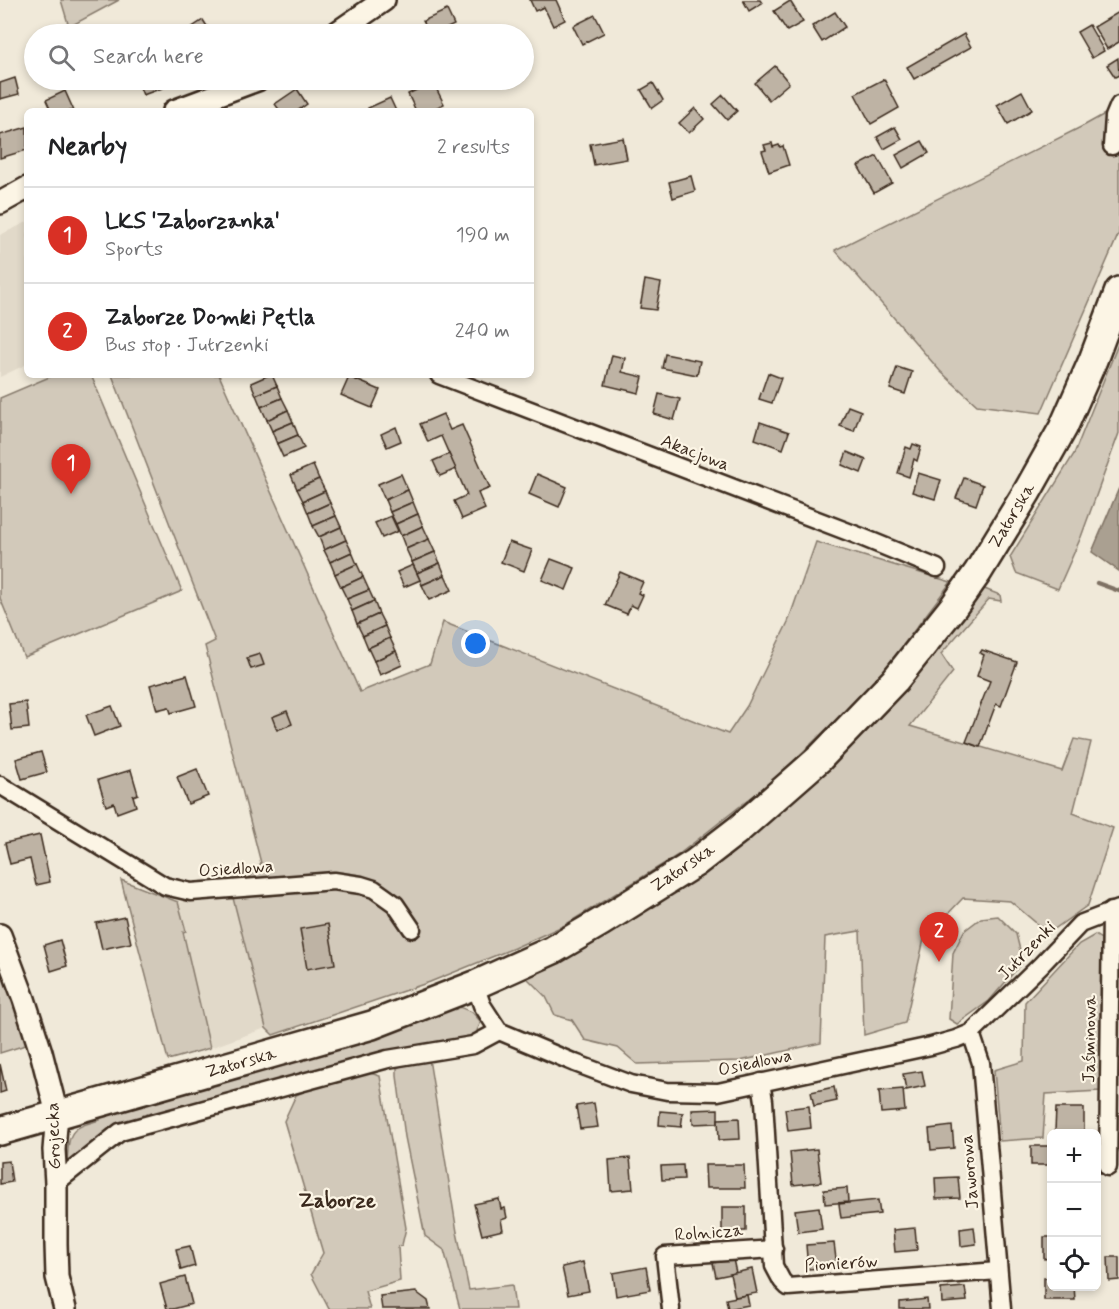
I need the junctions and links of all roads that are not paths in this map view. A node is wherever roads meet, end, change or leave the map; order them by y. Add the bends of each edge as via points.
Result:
1 (384, 0) edge
2 (349, 24) edge
3 (230, 90) edge
4 (1119, 105) edge
5 (182, 108) edge
6 (1112, 146) dead end
7 (24, 190) edge
8 (0, 203) edge
9 (1119, 291) edge
10 (447, 378) edge
11 (937, 568) dead end
12 (0, 786) edge
13 (1115, 910) edge
14 (412, 930) dead end
15 (0, 935) edge
16 (475, 985) junction
17 (499, 1031) junction
18 (970, 1033) junction
19 (761, 1083) junction
20 (57, 1114) junction
21 (0, 1131) edge
22 (1108, 1167) dead end
23 (56, 1183) junction
24 (774, 1249) junction
25 (998, 1271) junction
26 (65, 1309) edge
27 (670, 1309) edge
28 (1002, 1309) edge

1 - 2 street
3 - 5 street
4 - 6 street
7 - 8 street
9 - 16 main road, Zatorska via 1063,428 1027,492 978,572 895,680 820,758 695,863 553,950
10 - 11 street, Akacjowa
12 - 14 street, Osiedlowa via 165,886 191,892 334,881 361,885 395,904
13 - 18 street, Jutrzenki via 1080,924
13 - 22 street, Jaśminowa
15 - 20 street, Grojecka via 31,1020
16 - 17 street
16 - 20 main road, Zatorska via 372,1024
17 - 19 street, Osiedlowa via 631,1084 667,1091 718,1092
17 - 23 street via 473,1045 388,1059 120,1132
18 - 19 street, Osiedlowa via 931,1046
18 - 25 street, Jaworowa via 981,1062
19 - 24 street, Pionierów
20 - 21 main road, Zatorska
20 - 23 street, Grojecka
23 - 26 street, Grojecka via 57,1277
24 - 25 street, Pionierów via 774,1266 788,1287
24 - 27 street, Rolnicza via 665,1256
25 - 28 street, Jaworowa

